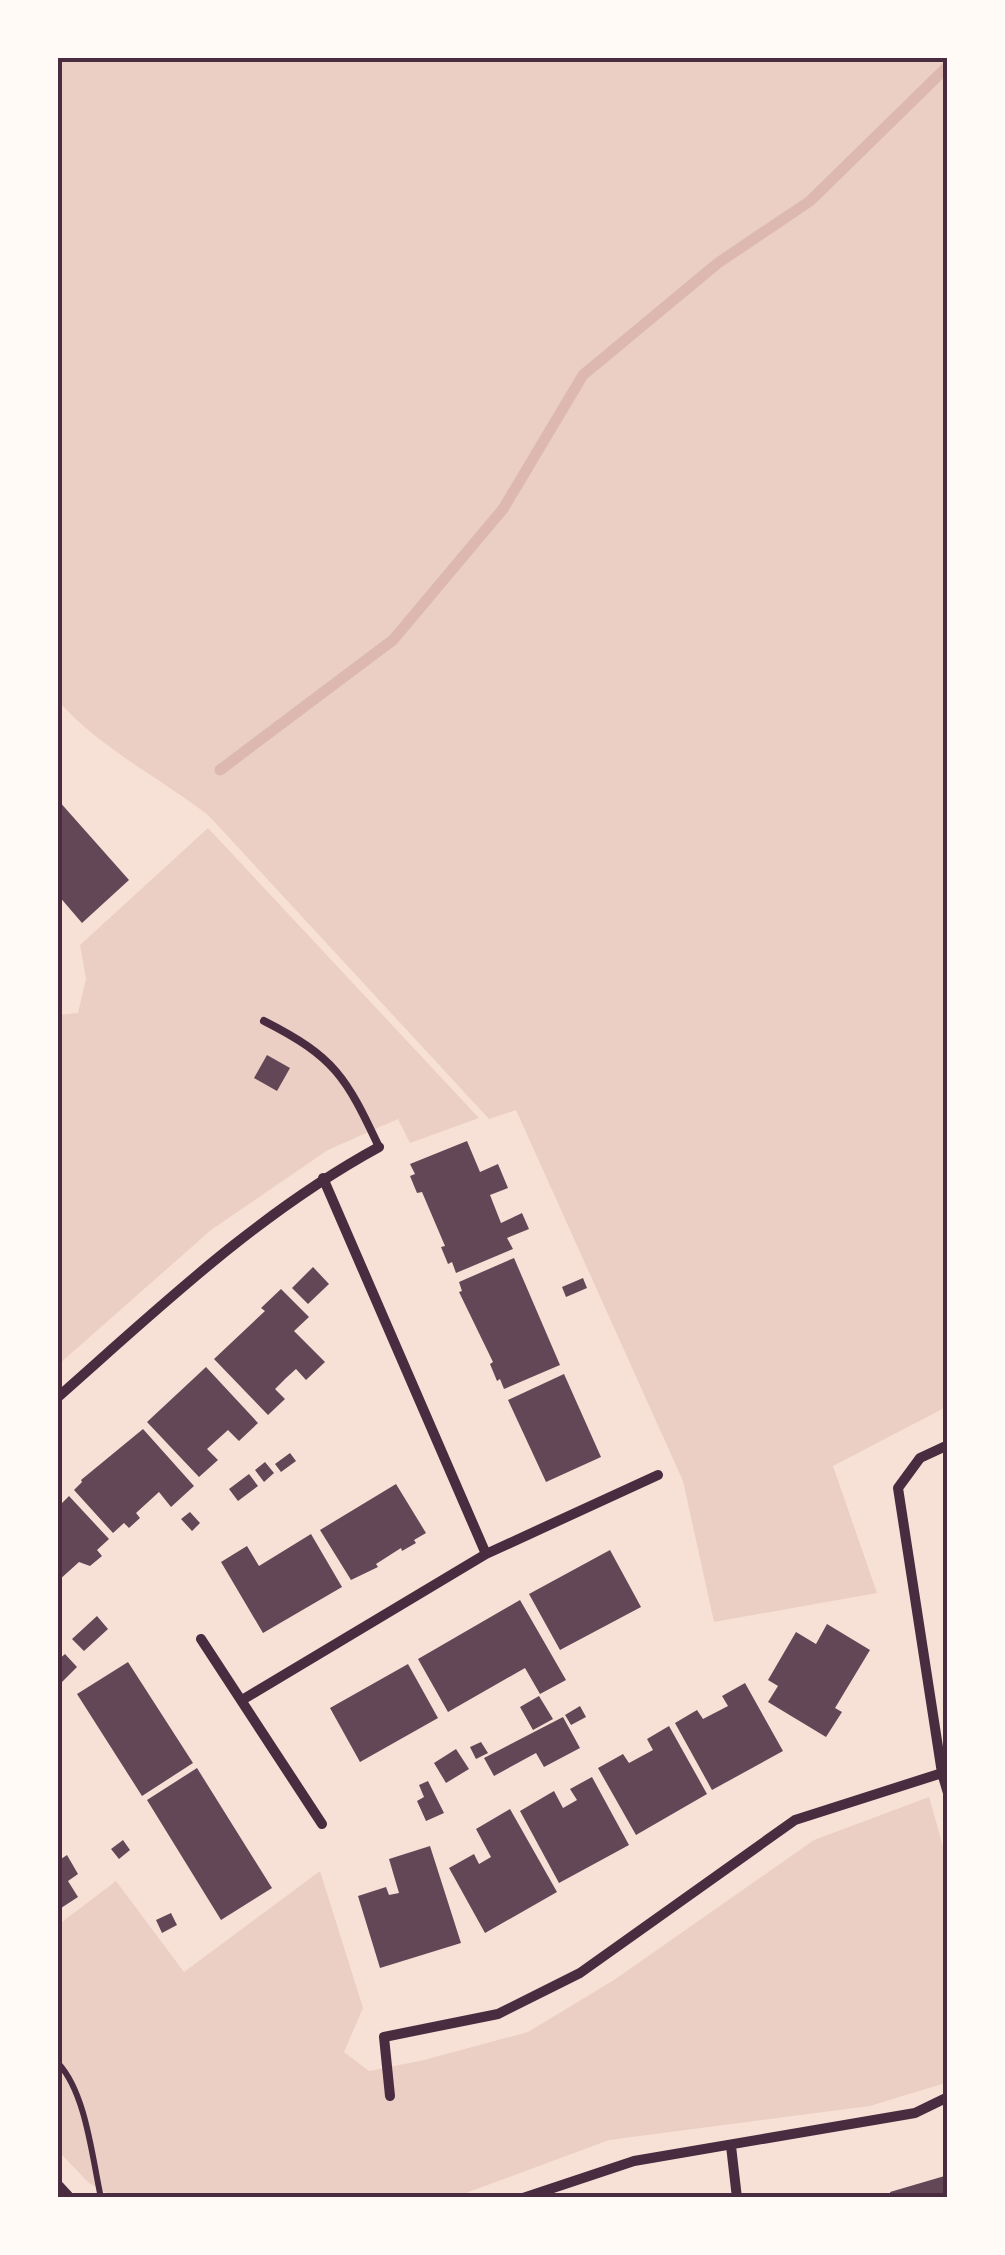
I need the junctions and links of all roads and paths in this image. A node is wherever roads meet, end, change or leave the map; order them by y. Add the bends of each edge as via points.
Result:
1 (264, 1021) dead end
2 (379, 1147) joint
3 (324, 1178) junction
4 (58, 1397) edge
5 (948, 1445) edge
6 (658, 1475) dead end
7 (486, 1554) junction
8 (200, 1639) dead end
9 (242, 1700) junction
10 (942, 1773) junction
11 (948, 1794) edge
12 (322, 1824) dead end
13 (58, 2062) edge
14 (390, 2096) dead end
15 (948, 2097) edge
16 (731, 2146) junction
17 (58, 2185) edge
18 (70, 2198) edge
19 (100, 2198) edge
20 (523, 2198) edge
21 (737, 2198) edge

1 - 2 lane via 336,1068
2 - 3 street
3 - 4 street via 226,1249
3 - 7 street
5 - 10 street via 920,1458 898,1488
6 - 7 street
7 - 9 street
8 - 9 street
9 - 12 street
10 - 11 street
10 - 14 street via 795,1820 580,1972 498,2014 384,2037
13 - 19 path via 85,2124
15 - 16 street via 915,2112
16 - 20 street via 634,2161
16 - 21 street
17 - 18 street

